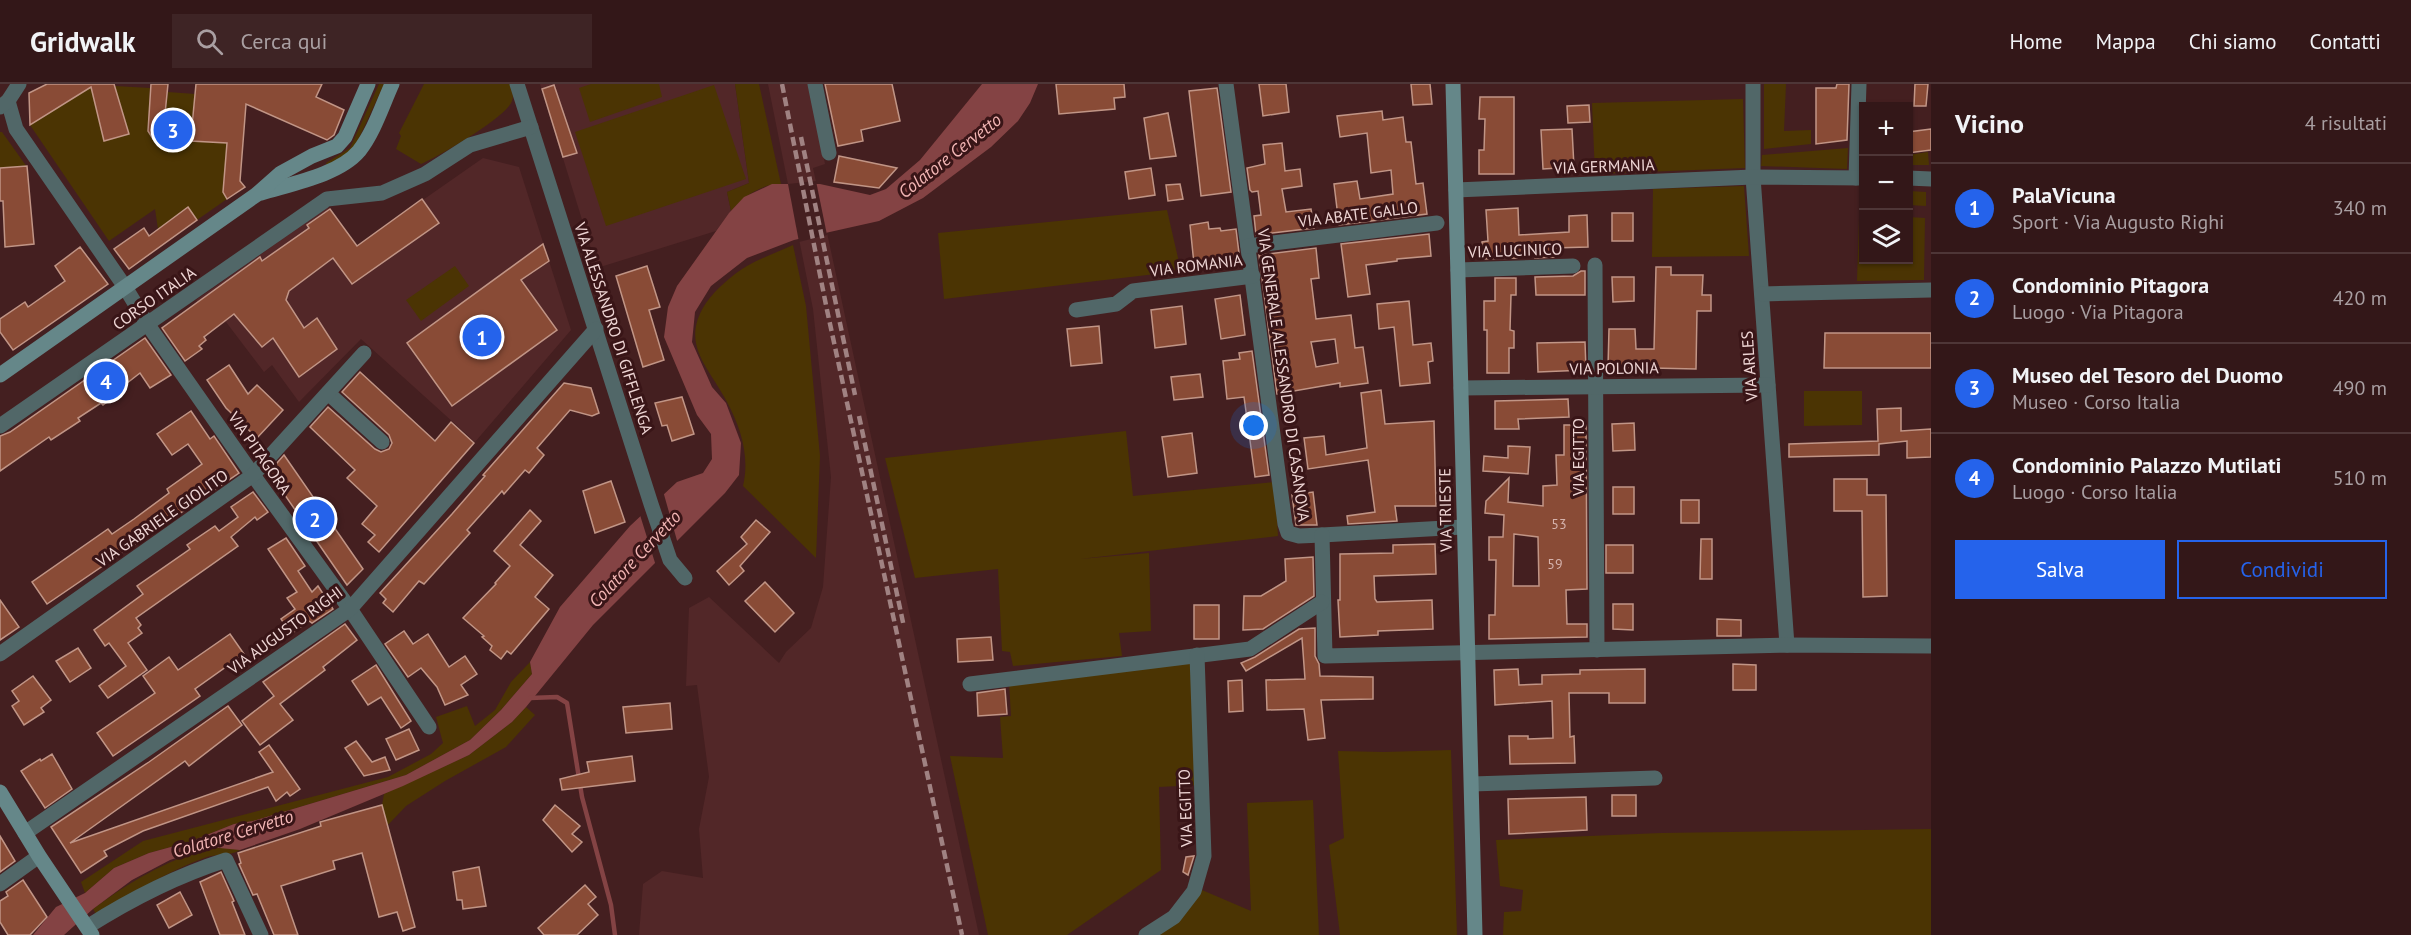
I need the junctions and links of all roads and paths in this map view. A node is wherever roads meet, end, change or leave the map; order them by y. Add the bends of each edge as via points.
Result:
1 (19, 84) edge
2 (368, 84) edge
3 (392, 84) edge
4 (517, 84) edge
5 (815, 84) edge
6 (1226, 84) edge
7 (1453, 84) edge
8 (1753, 84) edge
9 (1858, 84) edge
10 (4, 104) edge
11 (531, 127) junction
12 (829, 153) dead end
13 (1860, 156) edge
14 (1753, 177) junction
15 (1859, 178) edge
16 (1913, 178) edge
17 (1931, 179) edge
18 (1456, 190) junction
19 (256, 195) junction
20 (1437, 223) dead end
21 (1248, 246) junction
22 (1595, 264) dead end
23 (1573, 266) dead end
24 (1458, 270) junction
25 (1253, 276) junction
26 (125, 287) junction
27 (1931, 290) edge
28 (1762, 294) junction
29 (1076, 310) dead end
30 (148, 325) junction
31 (596, 329) junction
32 (364, 353) dead end
33 (0, 375) edge
34 (1768, 385) junction
35 (1596, 387) junction
36 (1461, 388) junction
37 (328, 393) junction
38 (0, 426) edge
39 (382, 442) dead end
40 (253, 475) junction
41 (1463, 527) junction
42 (1322, 535) junction
43 (685, 578) dead end
44 (1322, 602) junction
45 (350, 609) junction
46 (1787, 645) junction
47 (1931, 646) edge
48 (1597, 650) junction
49 (1468, 653) junction
50 (0, 654) edge
51 (1197, 655) junction
52 (970, 684) dead end
53 (429, 727) dead end
54 (1654, 778) dead end
55 (1472, 784) junction
56 (0, 792) edge
57 (25, 833) junction
58 (39, 856) junction
59 (0, 884) edge
60 (88, 928) edge
61 (261, 935) edge
62 (1146, 935) edge
63 (1475, 935) edge

1 - 10 street
2 - 19 street via 345,138 337,146 281,173
3 - 19 street via 368,136 345,163
4 - 11 street, VIA ALESSANDRO DI GIFFLENGA
5 - 12 street
6 - 21 street, VIA GENERALE ALESSANDRO DI CASANOVA
7 - 18 street, VIA TRIESTE
8 - 14 street, VIA ARLES
9 - 13 street
10 - 26 street, VIA PITAGORA via 16,129
11 - 30 street, CORSO ITALIA via 470,145 425,174 382,193 327,199
11 - 31 street, VIA ALESSANDRO DI GIFFLENGA
14 - 15 street, VIA GERMANIA
14 - 18 street, VIA GERMANIA
14 - 28 street, VIA ARLES
16 - 17 street
18 - 24 street, VIA TRIESTE
19 - 26 street, CORSO ITALIA
20 - 21 street, VIA ABATE GALLO
21 - 25 street, VIA GENERALE ALESSANDRO DI CASANOVA
22 - 35 street, VIA EGITTO
23 - 24 street, VIA LUCINICO
24 - 36 street, VIA TRIESTE
25 - 29 street, VIA ROMANIA via 1133,291 1116,304
25 - 42 street, VIA GENERALE ALESSANDRO DI CASANOVA via 1285,524 1288,533
26 - 30 street, VIA PITAGORA
26 - 33 street, CORSO ITALIA
27 - 28 street
28 - 34 street, VIA ARLES
30 - 38 street, CORSO ITALIA
30 - 40 street, VIA PITAGORA
31 - 43 street, VIA ALESSANDRO DI GIFFLENGA via 670,560
31 - 45 street, VIA AUGUSTO RIGHI
32 - 37 street, VIA GABRIELE GIOLITO
34 - 35 street, VIA POLONIA
34 - 46 street, VIA ARLES
35 - 36 street, VIA POLONIA
35 - 48 street, VIA EGITTO
36 - 41 street, VIA TRIESTE
37 - 39 street
37 - 40 street, VIA GABRIELE GIOLITO
40 - 45 street, VIA PITAGORA
40 - 50 street, VIA GABRIELE GIOLITO
41 - 42 street, VIA GENERALE ALESSANDRO DI CASANOVA
41 - 49 street, VIA TRIESTE
42 - 44 street
44 - 49 street via 1324,656
44 - 51 street via 1250,649
45 - 53 street, VIA PITAGORA
45 - 57 street, VIA AUGUSTO RIGHI
46 - 47 street
46 - 48 street
48 - 49 street
49 - 55 street, VIA TRIESTE
51 - 52 street
51 - 62 street, VIA EGITTO via 1204,856 1194,891 1174,917
54 - 55 street
55 - 63 street, VIA TRIESTE
56 - 57 street
57 - 58 street
58 - 59 street
58 - 60 street
60 - 61 street via 146,892 226,860

